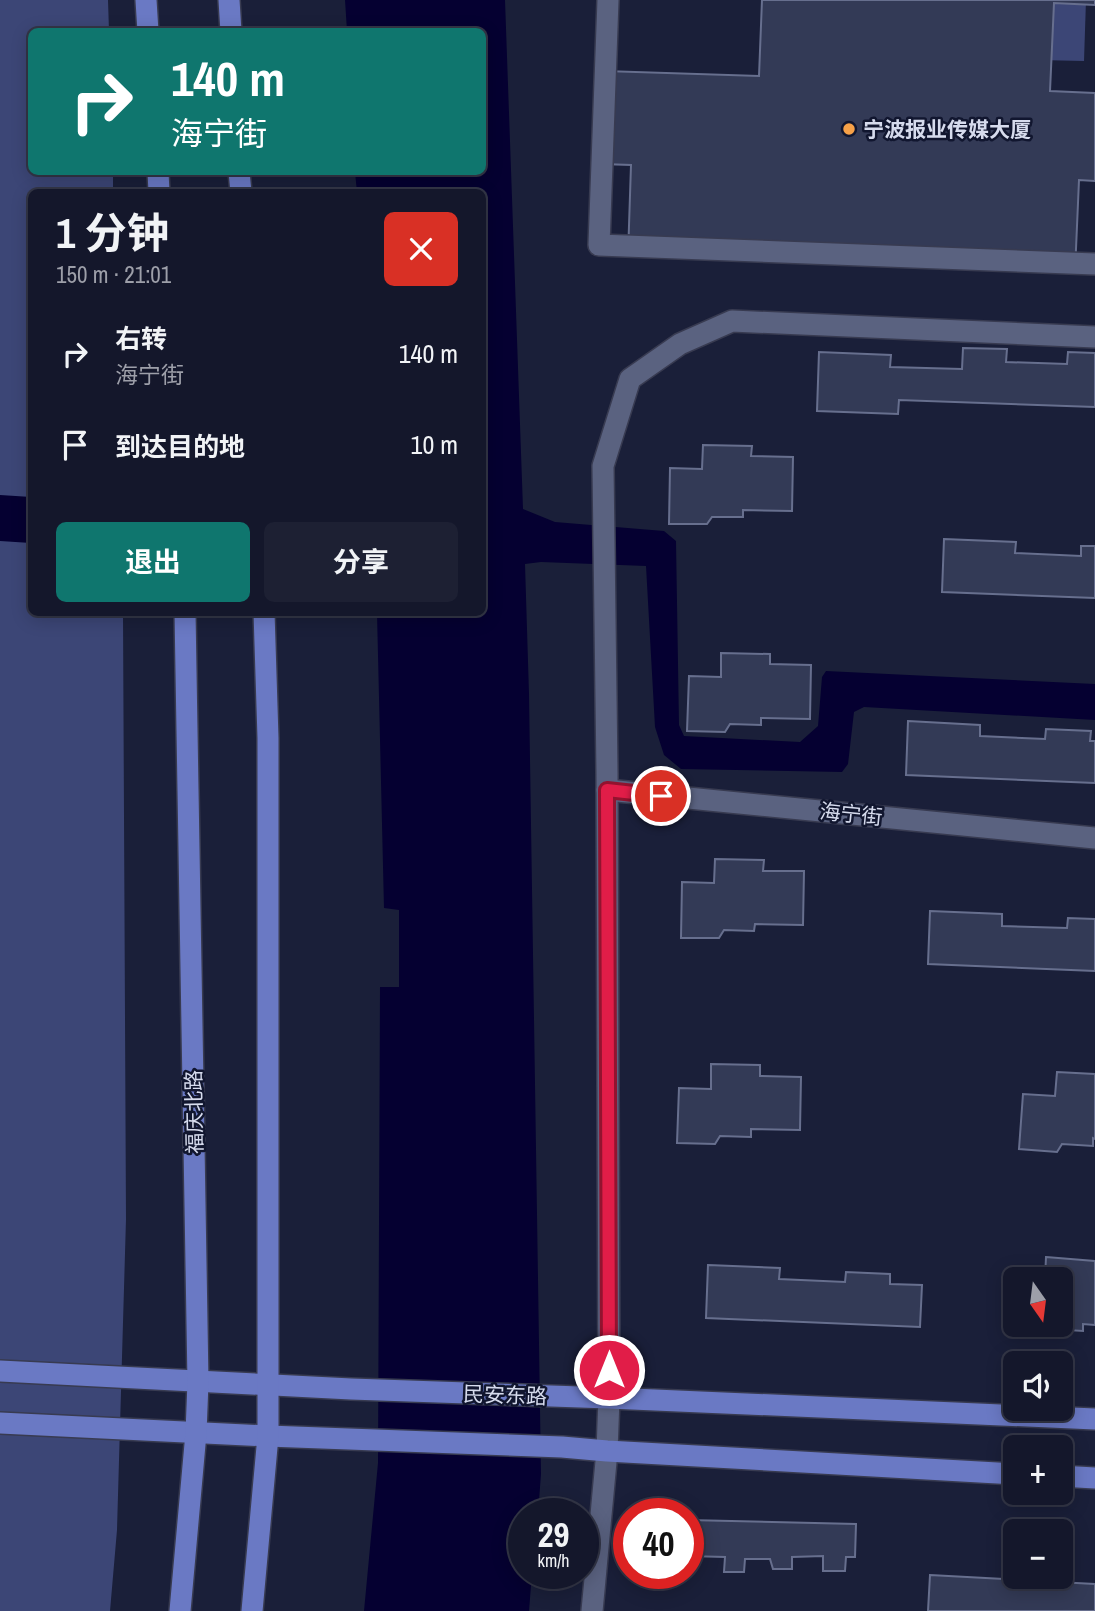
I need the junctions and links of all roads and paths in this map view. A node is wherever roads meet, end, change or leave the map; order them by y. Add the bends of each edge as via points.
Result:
1 (146, 0) edge
2 (229, 0) edge
3 (608, 0) edge
4 (148, 28) edge
5 (231, 28) edge
6 (1095, 264) edge
7 (1095, 337) edge
8 (186, 616) edge
9 (264, 616) edge
10 (607, 790) junction
11 (1095, 838) edge
12 (0, 1371) edge
13 (198, 1381) junction
14 (268, 1384) junction
15 (610, 1398) junction
16 (1095, 1419) edge
17 (0, 1423) edge
18 (196, 1433) junction
19 (268, 1436) junction
20 (607, 1451) junction
21 (1003, 1473) edge
22 (1073, 1477) edge
23 (1095, 1478) edge
24 (180, 1611) edge
25 (252, 1611) edge
26 (592, 1611) edge

1 - 4 main road
2 - 5 main road
3 - 6 street via 599,245
7 - 10 street via 733,321 680,344 630,379 603,466
8 - 13 main road, 福庆北路
9 - 14 main road
10 - 11 street, 海宁街
10 - 15 street
12 - 13 main road, 民安东路
13 - 14 main road, 民安东路
13 - 18 main road, 福庆北路
14 - 15 main road, 民安东路
14 - 19 main road
15 - 16 main road, 民安东路
15 - 20 street
17 - 18 main road
18 - 19 main road
18 - 24 main road, 福庆北路
19 - 20 main road
19 - 25 main road
20 - 21 main road
20 - 26 street
22 - 23 main road

